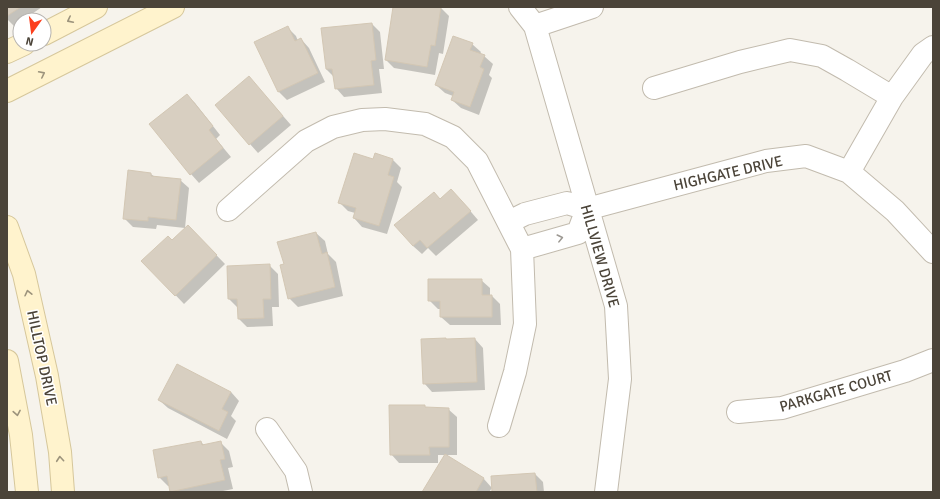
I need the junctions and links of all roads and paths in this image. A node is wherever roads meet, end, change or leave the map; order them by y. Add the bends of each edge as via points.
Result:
1 (96, 7) edge
2 (173, 7) edge
3 (520, 7) edge
4 (592, 7) edge
5 (536, 17) edge
6 (52, 30) edge
7 (933, 47) edge
8 (654, 88) dead end
9 (7, 91) edge
10 (892, 97) junction
11 (849, 172) junction
12 (587, 209) junction
13 (228, 210) dead end
14 (509, 222) junction
15 (7, 227) edge
16 (522, 249) junction
17 (933, 252) edge
18 (933, 360) edge
19 (7, 361) edge
20 (738, 412) dead end
21 (499, 426) dead end
22 (267, 428) dead end
23 (27, 492) edge
24 (63, 492) edge
25 (301, 492) edge
26 (606, 492) edge

1 -> 6 main road
9 -> 2 main road
3 - 5 street
4 - 5 street
5 - 12 street, HILLVIEW DRIVE
7 - 10 street via 923,54
8 - 10 street via 790,50 822,56
10 - 11 street
11 - 12 street, HIGHGATE DRIVE via 806,156 766,161
11 - 17 street, HIGHGATE DRIVE via 895,211
12 - 14 street via 567,203 525,214
16 -> 12 street via 578,233
12 - 26 street, HILLVIEW DRIVE via 616,306 620,378
13 - 14 street via 306,141 333,127 362,120 385,119 425,124 452,137 477,161
14 - 16 street
24 -> 15 main road, HILLTOP DRIVE via 60,452 48,376 24,274
16 - 21 street via 525,324 515,372
18 - 20 street, PARKGATE COURT via 905,371 782,408
19 -> 23 main road via 21,434
22 - 25 street via 296,471

